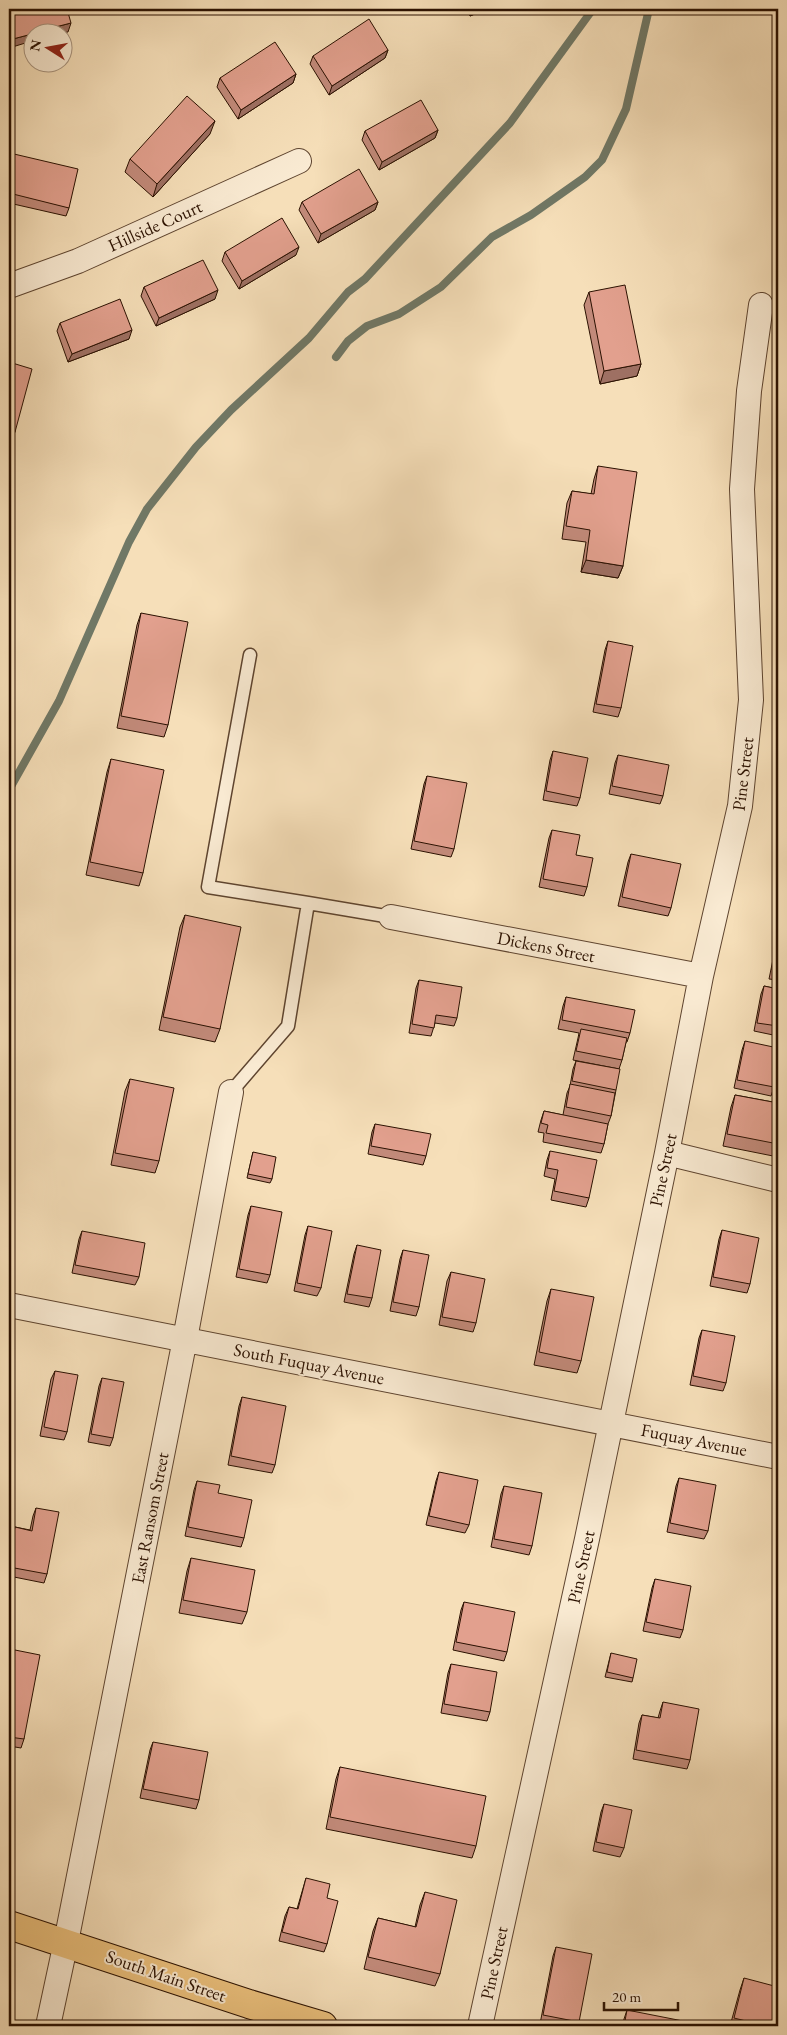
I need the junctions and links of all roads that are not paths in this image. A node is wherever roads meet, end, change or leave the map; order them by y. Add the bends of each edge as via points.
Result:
1 (299, 161) dead end
2 (9, 286) edge
3 (761, 305) dead end
4 (250, 655) dead end
5 (308, 903) junction
6 (392, 917) joint
7 (701, 976) junction
8 (231, 1092) joint
9 (667, 1153) junction
10 (778, 1180) edge
11 (9, 1305) edge
12 (185, 1339) junction
13 (610, 1424) junction
14 (778, 1457) edge
15 (9, 1925) edge
16 (66, 1942) junction
17 (48, 2026) edge
18 (323, 2026) edge
19 (480, 2026) edge

1 - 2 street, Hillside Court via 78,261
3 - 7 street, Pine Street via 749,391 742,489 750,700 740,806
4 - 5 lane via 208,887
5 - 6 lane
5 - 8 lane via 288,1026
6 - 7 street, Dickens Street
7 - 9 street, Pine Street
8 - 12 street, East Ransom Street
9 - 10 street
9 - 13 street, Pine Street
11 - 12 street, South Fuquay Avenue
12 - 13 street, South Fuquay Avenue
12 - 16 street, East Ransom Street
13 - 14 street, Fuquay Avenue
13 - 19 street, Pine Street
15 - 16 main road, South Main Street
16 - 17 street, East Ransom Street
16 - 18 main road, South Main Street

